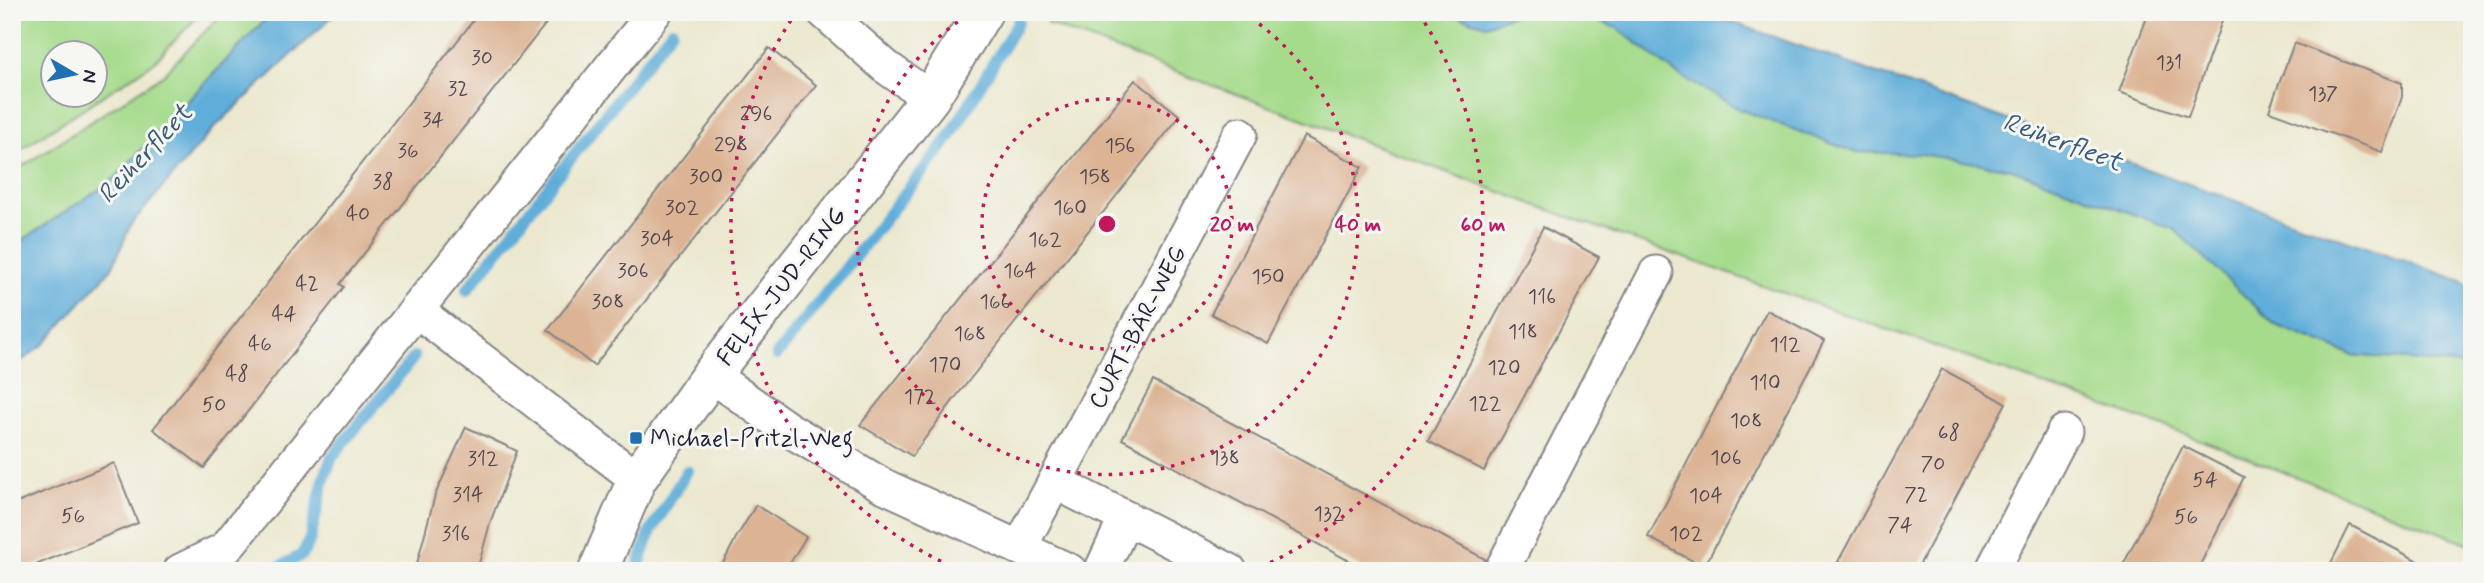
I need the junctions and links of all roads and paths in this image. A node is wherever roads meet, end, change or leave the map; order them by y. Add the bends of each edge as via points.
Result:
1 (655, 12) edge
2 (824, 12) edge
3 (983, 12) edge
4 (930, 97) junction
5 (1240, 134) dead end
6 (1656, 273) dead end
7 (416, 310) junction
8 (711, 375) junction
9 (2064, 432) dead end
10 (637, 479) junction
11 (1055, 482) junction
12 (1126, 518) junction
13 (1020, 547) junction
14 (180, 571) edge
15 (598, 571) edge
16 (1070, 571) edge
17 (1101, 571) edge
18 (1230, 571) edge
19 (1501, 571) edge
20 (1992, 571) edge

1 - 7 street
2 - 4 street via 886,67
3 - 4 street, FELIX-JUD-RING
4 - 8 street, FELIX-JUD-RING
5 - 11 street, CURT-BÄR-WEG
6 - 19 street
7 - 10 street
7 - 14 street via 225,549
8 - 10 street, FELIX-JUD-RING
8 - 13 street via 788,429 882,485
9 - 20 street
10 - 15 street, FELIX-JUD-RING
11 - 12 street
11 - 13 street, CURT-BÄR-WEG
12 - 17 street
12 - 18 street
13 - 16 street

